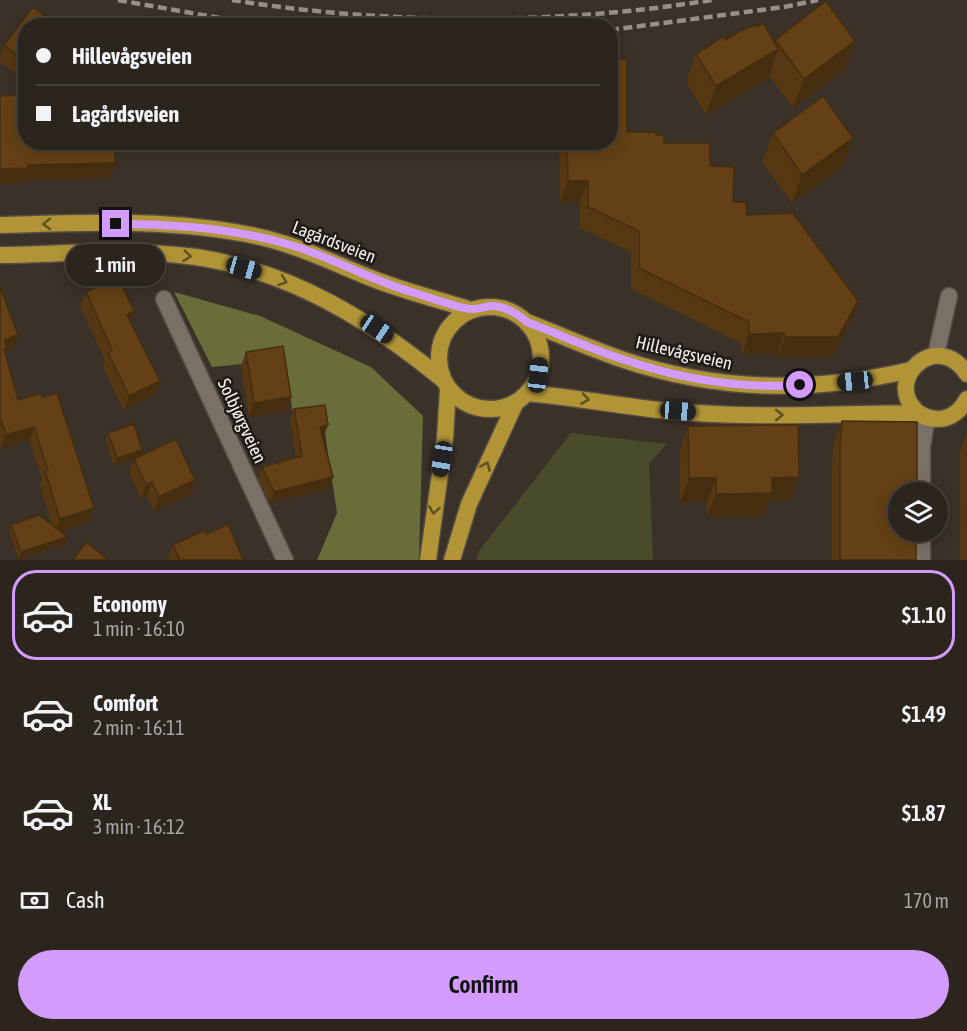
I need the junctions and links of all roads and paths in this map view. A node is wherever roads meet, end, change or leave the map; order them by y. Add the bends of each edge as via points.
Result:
1 (0, 225) edge
2 (0, 255) edge
3 (949, 296) dead end
4 (164, 299) dead end
5 (471, 310) junction
6 (527, 322) junction
7 (936, 355) junction
8 (911, 370) junction
9 (966, 370) edge
10 (445, 384) junction
11 (522, 398) junction
12 (967, 399) edge
13 (961, 414) edge
14 (923, 415) junction
15 (922, 482) edge
16 (922, 542) edge
17 (285, 560) edge
18 (428, 560) edge
19 (452, 560) edge
20 (922, 560) edge

5 -> 1 main road, Lagårdsveien via 372,279 289,244 252,235 157,224
2 -> 10 main road via 145,253 196,257 277,278 347,310 406,349
3 - 7 street
4 - 17 street, Solbjørgveien
5 - 6 main road via 494,306 515,312
5 - 10 main road via 456,319 444,336 438,356
6 - 8 main road, Hillevågsveien via 620,359 699,380 743,386 872,379
6 - 11 main road via 537,336 541,355 538,375
7 - 8 main road, Hillevågsveien via 918,362
7 - 9 main road via 947,357
8 - 14 main road via 907,396
10 - 11 main road via 465,403 482,409 499,408
10 -> 18 main road via 445,438
11 -> 14 main road via 571,397 658,410 744,415
19 -> 11 main road via 469,504
12 - 13 main road
13 - 14 main road via 938,419
14 - 15 street
16 - 20 street

